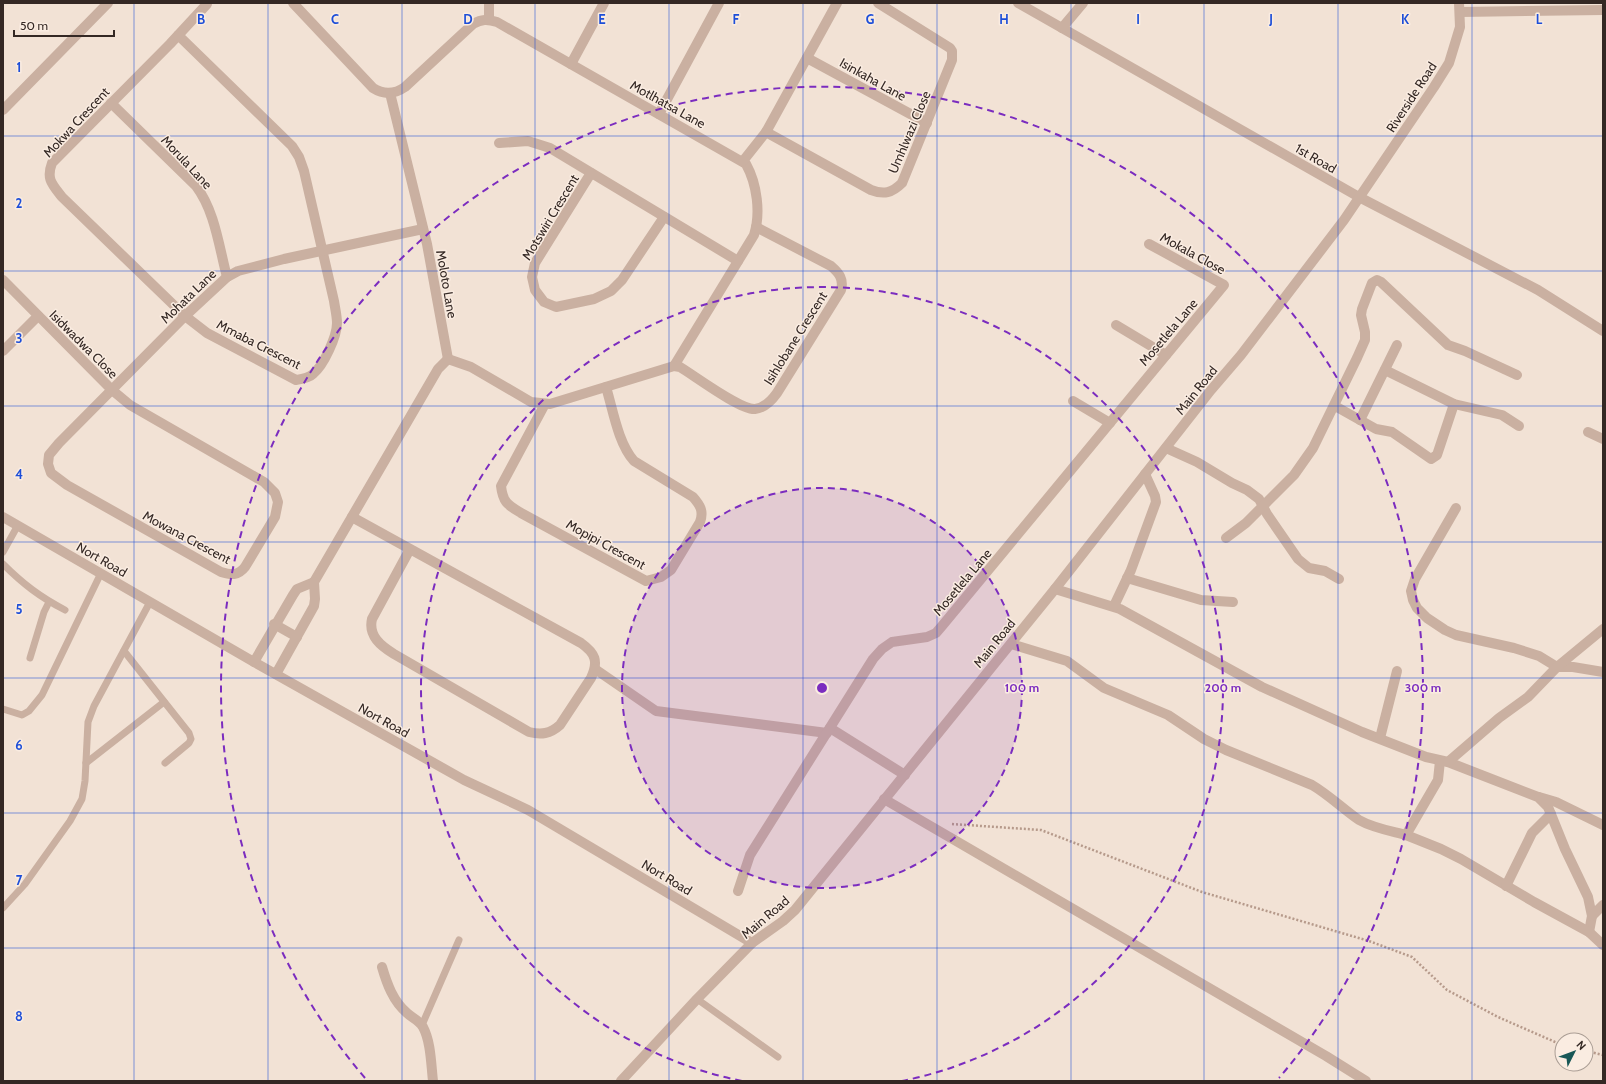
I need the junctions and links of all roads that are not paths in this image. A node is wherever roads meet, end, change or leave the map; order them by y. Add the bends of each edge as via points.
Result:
1 (108, 3) edge
2 (293, 3) edge
3 (489, 3) edge
4 (604, 3) edge
5 (719, 3) edge
6 (837, 3) edge
7 (878, 3) edge
8 (1018, 3) edge
9 (1083, 3) edge
10 (207, 4) dead end
11 (1460, 8) edge
12 (1603, 10) edge
13 (489, 20) junction
14 (1062, 28) junction
15 (178, 35) junction
16 (807, 58) junction
17 (570, 64) junction
18 (390, 93) junction
19 (111, 103) junction
20 (3, 110) edge
21 (659, 114) junction
22 (927, 123) junction
23 (766, 132) junction
24 (499, 143) dead end
25 (743, 161) junction
26 (591, 173) junction
27 (1359, 197) junction
28 (664, 217) junction
29 (756, 227) junction
30 (423, 229) junction
31 (1149, 244) dead end
32 (322, 251) junction
33 (738, 261) junction
34 (227, 277) junction
35 (3, 280) edge
36 (1224, 285) joint
37 (38, 316) junction
38 (185, 316) junction
39 (1116, 325) dead end
40 (1603, 331) edge
41 (1397, 345) dead end
42 (3, 351) edge
43 (1166, 356) junction
44 (448, 359) junction
45 (674, 366) junction
46 (1385, 370) junction
47 (1517, 375) dead end
48 (606, 387) junction
49 (112, 390) junction
50 (1073, 401) dead end
51 (545, 404) junction
52 (1454, 404) junction
53 (1335, 406) junction
54 (1360, 420) junction
55 (1110, 423) junction
56 (1519, 426) dead end
57 (1588, 432) dead end
58 (1603, 439) edge
59 (1166, 448) junction
60 (48, 464) joint
61 (1145, 474) junction
62 (1263, 506) junction
63 (1456, 508) dead end
64 (3, 517) edge
65 (352, 517) junction
66 (18, 525) junction
67 (1226, 538) dead end
68 (410, 549) junction
69 (3, 552) edge
70 (3, 564) edge
71 (101, 574) junction
72 (1128, 578) junction
73 (1339, 579) dead end
74 (314, 582) junction
75 (1055, 589) junction
76 (49, 602) junction
77 (150, 602) junction
78 (1233, 602) dead end
79 (1114, 606) junction
80 (65, 610) dead end
81 (274, 624) junction
82 (1603, 629) edge
83 (297, 637) junction
84 (1011, 644) junction
85 (124, 651) junction
86 (30, 658) dead end
87 (254, 662) junction
88 (1557, 667) junction
89 (595, 669) junction
90 (1397, 671) dead end
91 (1603, 672) edge
92 (276, 674) junction
93 (164, 702) junction
94 (3, 709) edge
95 (828, 731) junction
96 (1380, 738) junction
97 (1444, 761) junction
98 (165, 762) dead end
99 (86, 763) junction
100 (905, 775) junction
101 (1538, 797) junction
102 (884, 799) junction
103 (1551, 814) junction
104 (1603, 825) edge
105 (1406, 835) junction
106 (1506, 886) junction
107 (738, 891) dead end
108 (1603, 905) edge
109 (3, 908) edge
110 (1592, 916) junction
111 (1589, 932) junction
112 (459, 940) dead end
113 (752, 943) junction
114 (1603, 945) edge
115 (382, 968) dead end
116 (698, 999) junction
117 (422, 1025) junction
118 (778, 1056) dead end
119 (433, 1081) edge
120 (622, 1081) edge
121 (1366, 1081) edge

1 - 20 street
2 - 18 street via 373,88
3 - 13 street
4 - 17 street
5 - 21 street
6 - 16 street
7 - 22 street, Umhlwazi Close via 952,51 952,60
8 - 14 street, 1st Road
9 - 14 street
10 - 15 street, Mokwa Crescent
11 - 12 street
11 - 27 street, Riverside Road via 1460,27 1449,63
13 - 17 street, Motlhatsa Lane via 497,22
13 - 18 street via 483,19 473,24 405,87
14 - 27 street, 1st Road
15 - 19 street, Mokwa Crescent
15 - 32 street via 292,146 304,171
16 - 22 street, Isinkaha Lane
16 - 23 street
17 - 21 street, Motlhatsa Lane
18 - 30 street, Moloto Lane
19 - 34 street, Morula Lane via 196,186 202,195 208,207
19 - 38 street, Mokwa Crescent via 52,163 50,179 62,197
21 - 25 street, Motlhatsa Lane
22 - 23 street, Umhlwazi Close via 902,183 885,193 871,190
23 - 25 street
24 - 26 street via 528,141 550,148
25 - 29 street via 749,170 755,192
26 - 28 street
26 - 28 street, Motswiri Crescent via 535,264 532,277 535,290 544,302 556,307 594,299 611,291 622,280
27 - 40 street, 1st Road via 1518,279
27 - 59 street, Main Road via 1275,312
28 - 33 street
29 - 33 street
29 - 45 street, Isihlobane Crescent via 831,266 840,276 841,290 773,398 763,406 755,409 739,405 680,367
30 - 32 street, Mohata Lane
30 - 44 street, Moloto Lane
31 - 36 street, Mokala Close
32 - 34 street, Mohata Lane via 238,271
32 - 38 street, Mmaba Crescent via 337,323 336,336 313,374 296,380 207,332
33 - 45 street
34 - 38 street, Mohata Lane
35 - 37 street, Isidwadwa Close
36 - 43 street, Mosetlela Lane
37 - 42 street, Isidwadwa Close
37 - 49 street, Isidwadwa Close
38 - 49 street, Mohata Lane
39 - 43 street
41 - 46 street
43 - 55 street, Mosetlela Lane
44 - 51 street via 471,367 531,402
44 - 65 street via 438,369
45 - 48 street
46 - 52 street
46 - 54 street
47 - 53 street via 1448,345 1377,280 1368,289 1362,309 1365,340
48 - 51 street
48 - 51 street, Mopipi Crescent via 629,455 634,461 693,497 703,515 671,570 661,577 646,581 507,504 502,496 501,486
49 - 60 street, Mohata Lane via 58,443 49,454
49 - 60 street, Mowana Crescent via 130,405 264,482 275,493 278,502 275,517 240,573 232,575 221,572 68,486 51,473
50 - 55 street
52 - 54 street via 1437,456 1431,459 1392,432 1376,429
52 - 56 street via 1502,415
53 - 54 street
53 - 62 street via 1301,466
55 - 95 street, Mosetlela Lane via 936,632 927,637 892,642 882,649
57 - 58 street
59 - 61 street, Main Road
59 - 62 street via 1248,490
61 - 72 street via 1156,502
61 - 75 street, Main Road
62 - 67 street
62 - 73 street via 1298,559 1309,568
63 - 88 street via 1415,579 1411,591 1412,600 1417,608 1427,618 1456,635 1514,648 1546,659
64 - 66 street, Nort Road
65 - 68 street
65 - 74 street
66 - 69 lane
66 - 71 street, Nort Road
68 - 89 street via 581,643 594,655
68 - 89 street via 372,619 370,627 384,648 529,732 541,735 555,730 560,725
70 - 76 lane via 25,585
71 - 77 street, Nort Road
71 - 94 lane via 42,695 22,715
72 - 78 street via 1194,599
72 - 79 street
74 - 81 street via 297,589
74 - 83 street via 314,606
75 - 79 street
75 - 84 street, Main Road
76 - 80 lane
76 - 86 lane
77 - 85 lane
77 - 87 street, Nort Road
79 - 96 street via 1262,687
81 - 83 street
81 - 87 street
82 - 88 street
83 - 92 street
84 - 100 street, Main Road
84 - 105 street via 1067,661 1104,688 1168,715 1204,739 1324,791 1361,820
85 - 93 lane
85 - 99 lane via 88,722
87 - 92 street, Nort Road
88 - 91 street
88 - 97 street via 1528,697
89 - 95 street via 656,711
90 - 96 street
92 - 113 street, Nort Road via 464,780 528,810
93 - 98 lane via 192,739
93 - 99 lane
95 - 100 street
95 - 107 street, Mosetlela Lane via 750,855
96 - 97 street via 1426,757
97 - 101 street
97 - 105 street via 1438,780
99 - 109 lane via 82,799 70,821 25,884
100 - 102 street, Main Road
101 - 103 street
101 - 104 street via 1556,802
102 - 113 street, Main Road via 796,910
102 - 121 street
103 - 106 street via 1532,833
103 - 110 street via 1588,897
105 - 106 street via 1441,848
106 - 111 street
108 - 110 street
110 - 111 street
111 - 114 street
112 - 117 lane
113 - 116 street, Main Road
115 - 117 street via 394,998
116 - 118 lane
116 - 120 street, Main Road
117 - 119 street

